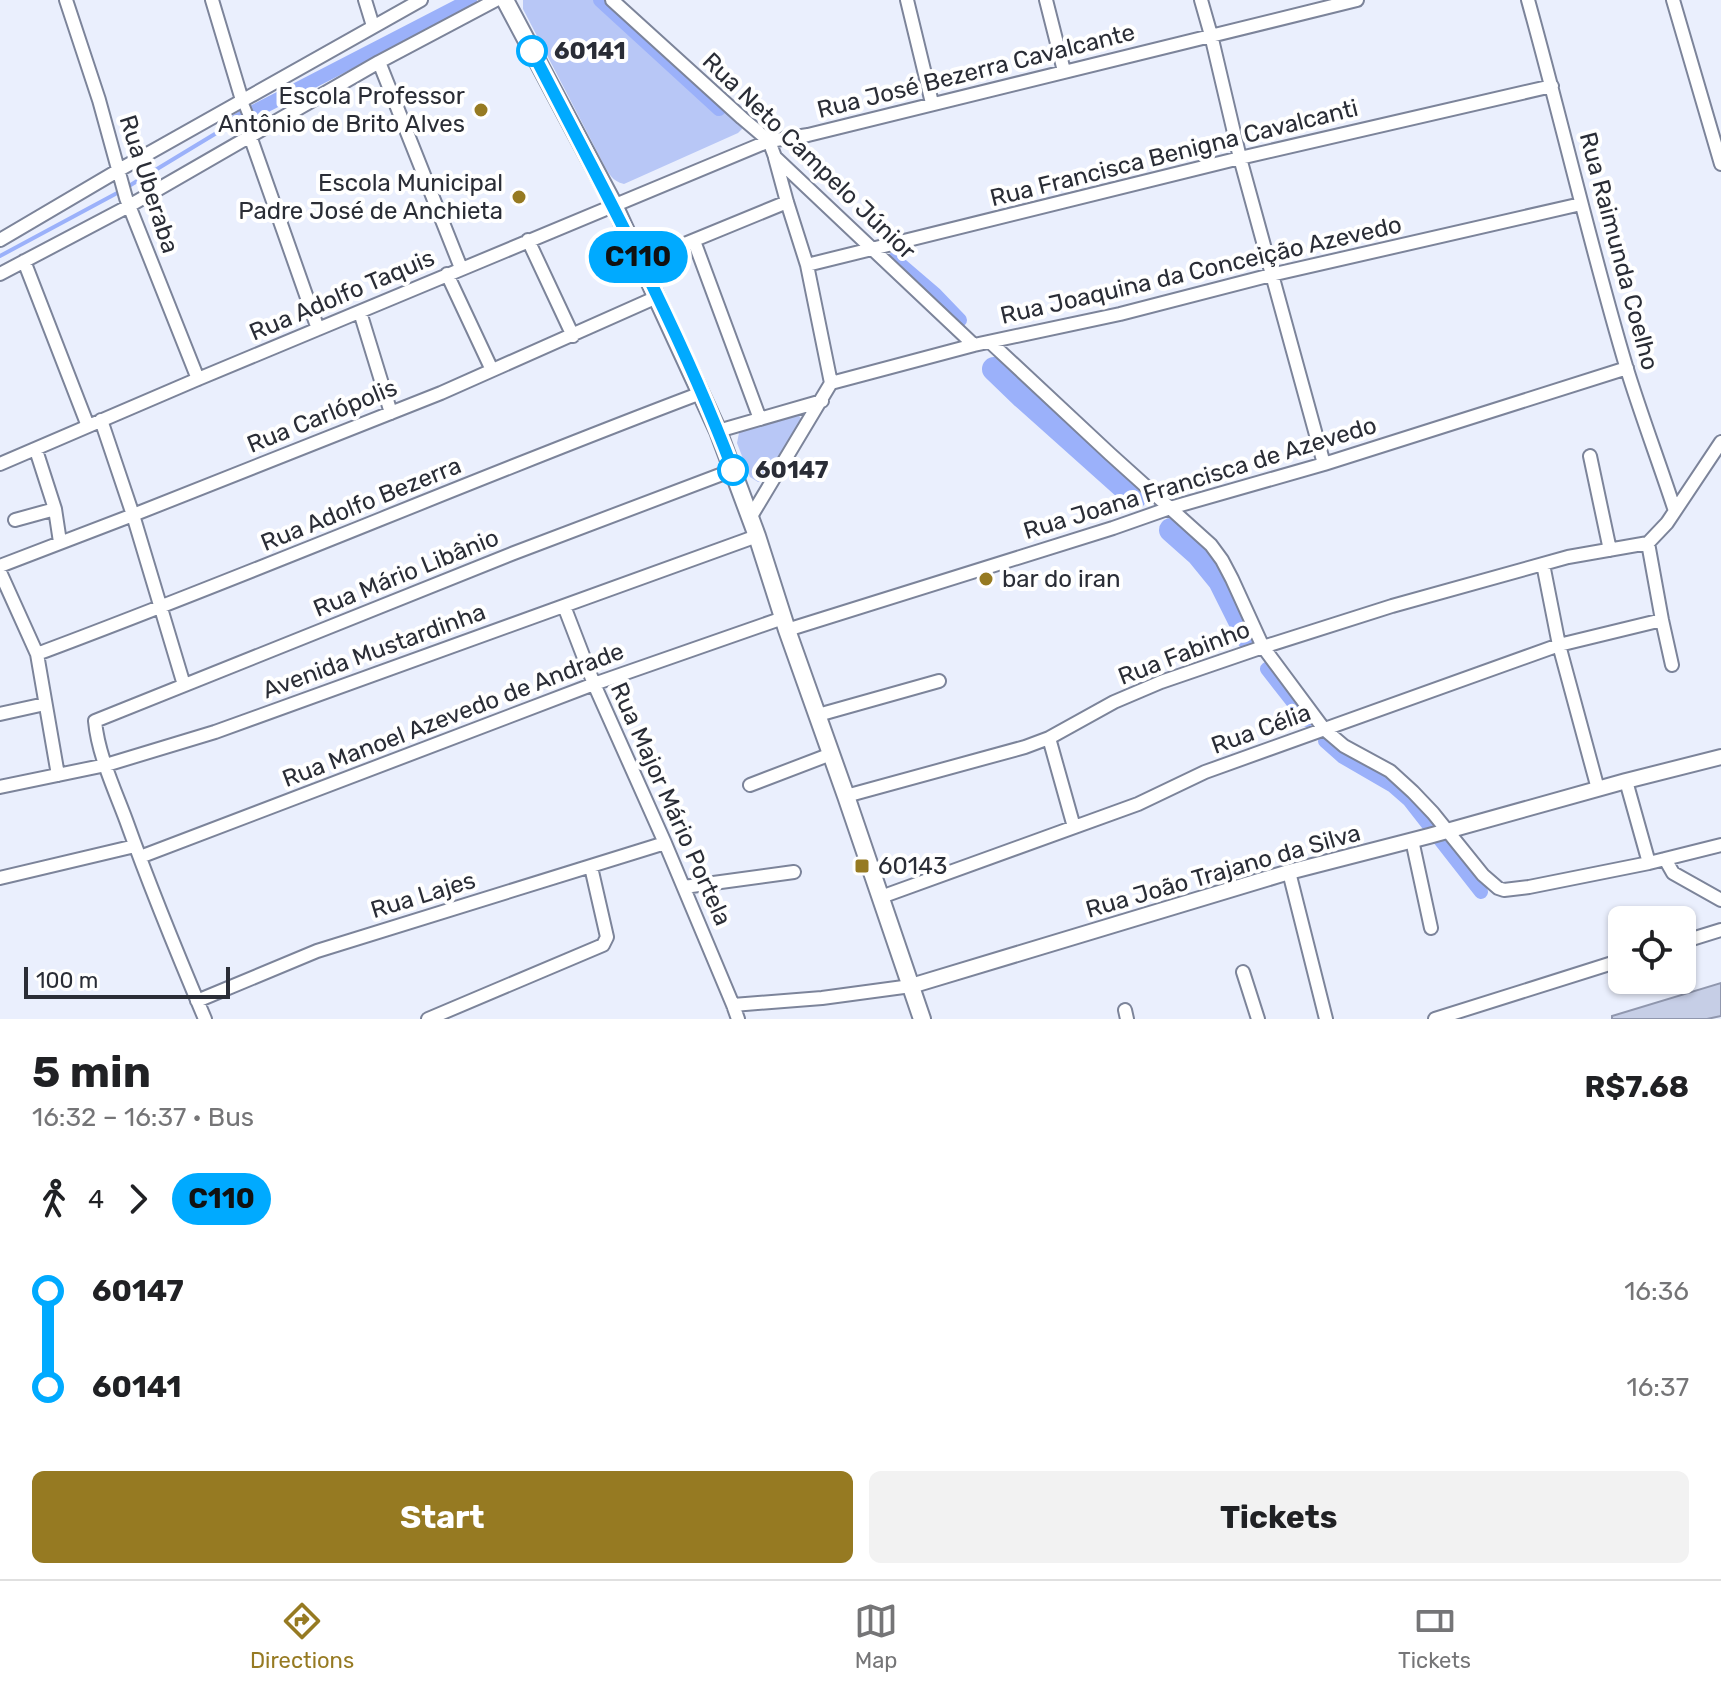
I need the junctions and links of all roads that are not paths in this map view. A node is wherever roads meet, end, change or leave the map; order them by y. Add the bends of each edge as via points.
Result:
1 (66, 0) edge
2 (212, 0) edge
3 (365, 0) edge
4 (421, 0) edge
5 (496, 0) edge
6 (505, 0) edge
7 (612, 0) edge
8 (907, 0) edge
9 (1046, 0) edge
10 (1201, 0) edge
11 (1357, 0) edge
12 (1528, 0) edge
13 (1673, 0) edge
14 (373, 26) junction
15 (1211, 35) junction
16 (379, 62) junction
17 (1064, 71) junction
18 (1552, 86) junction
19 (932, 103) junction
20 (244, 105) junction
21 (253, 132) junction
22 (769, 141) junction
23 (775, 157) junction
24 (1240, 158) junction
25 (1721, 164) edge
26 (119, 172) junction
27 (128, 202) junction
28 (787, 202) junction
29 (1581, 204) junction
30 (614, 205) junction
31 (0, 240) edge
32 (528, 240) junction
33 (694, 241) junction
34 (873, 248) junction
35 (24, 261) junction
36 (641, 262) junction
37 (807, 265) junction
38 (461, 268) junction
39 (0, 274) edge
40 (447, 274) junction
41 (1271, 275) junction
42 (657, 297) junction
43 (360, 312) junction
44 (318, 329) junction
45 (573, 336) junction
46 (990, 342) junction
47 (974, 345) junction
48 (1627, 368) junction
49 (492, 370) junction
50 (198, 379) junction
51 (831, 383) junction
52 (701, 393) junction
53 (822, 401) junction
54 (391, 413) junction
55 (760, 419) junction
56 (101, 420) junction
57 (88, 426) junction
58 (718, 431) junction
59 (1721, 442) edge
60 (36, 450) junction
61 (1590, 456) dead end
62 (0, 464) edge
63 (1324, 464) junction
64 (733, 470) junction
65 (1170, 508) junction
66 (55, 509) junction
67 (1675, 511) junction
68 (133, 515) junction
69 (750, 518) junction
70 (15, 520) dead end
71 (757, 536) junction
72 (60, 542) junction
73 (1648, 543) junction
74 (1610, 550) junction
75 (1543, 564) junction
76 (0, 569) edge
77 (564, 606) junction
78 (162, 607) junction
79 (1662, 620) junction
80 (785, 624) junction
81 (1559, 645) junction
82 (1263, 647) junction
83 (37, 654) junction
84 (1672, 665) dead end
85 (939, 681) dead end
86 (594, 684) junction
87 (184, 685) junction
88 (45, 704) junction
89 (0, 714) edge
90 (818, 715) junction
91 (1324, 729) junction
92 (1049, 738) junction
93 (831, 754) junction
94 (1721, 757) edge
95 (106, 765) junction
96 (58, 775) junction
97 (1626, 781) junction
98 (750, 785) dead end
99 (0, 787) edge
100 (1598, 789) junction
101 (846, 796) junction
102 (1074, 827) junction
103 (1446, 831) junction
104 (1412, 840) junction
105 (665, 843) junction
106 (1721, 845) edge
107 (138, 852) junction
108 (1665, 859) junction
109 (1649, 863) junction
110 (591, 867) junction
111 (794, 872) dead end
112 (1289, 872) junction
113 (0, 878) edge
114 (684, 887) junction
115 (881, 897) junction
116 (1721, 900) edge
117 (1431, 928) dead end
118 (1721, 930) edge
119 (1696, 938) edge
120 (1608, 964) edge
121 (1243, 972) dead end
122 (911, 986) junction
123 (197, 1001) junction
124 (733, 1005) junction
125 (205, 1019) edge
126 (428, 1019) edge
127 (738, 1019) edge
128 (922, 1019) edge
129 (1258, 1019) edge
130 (1326, 1019) edge
131 (1435, 1019) edge

1 - 26 street, Rua Uberaba
2 - 20 street
3 - 14 street
4 - 14 street
5 - 16 street
6 - 30 main road
7 - 22 street, Rua Neto Campelo Júnior
8 - 19 street
9 - 17 street
10 - 15 street
11 - 15 street, Rua José Bezerra Cavalcante
12 - 18 street, Rua Raimunda Coelho
13 - 25 street
14 - 20 street
15 - 17 street, Rua José Bezerra Cavalcante
15 - 24 street
16 - 21 street
16 - 38 street
17 - 19 street, Rua José Bezerra Cavalcante
18 - 24 street, Rua Francisca Benigna Cavalcanti
18 - 29 street, Rua Raimunda Coelho
19 - 22 street, Rua José Bezerra Cavalcante
20 - 21 street
20 - 26 street
21 - 27 street
21 - 44 street
22 - 23 street, Rua Neto Campelo Júnior
22 - 30 street, Rua José Bezerra Cavalcante
23 - 28 street
23 - 34 street, Rua Neto Campelo Júnior
24 - 34 street, Rua Francisca Benigna Cavalcanti
24 - 41 street
26 - 27 street, Rua Uberaba
26 - 31 street
27 - 35 street
27 - 50 street, Rua Uberaba
28 - 33 street
28 - 37 street
29 - 41 street, Rua Joaquina da Conceição Azevedo
29 - 48 street, Rua Raimunda Coelho
30 - 32 street, Rua Adolfo Taquis
30 - 36 main road
32 - 38 street, Rua Adolfo Taquis
32 - 45 street
33 - 36 street
33 - 55 street
34 - 37 street, Rua Francisca Benigna Cavalcanti
34 - 47 street, Rua Neto Campelo Júnior
35 - 39 street
35 - 57 street
36 - 42 main road
37 - 51 street
38 - 40 street, Rua Adolfo Taquis
40 - 43 street, Rua Adolfo Taquis
40 - 49 street
41 - 46 street, Rua Joaquina da Conceição Azevedo
41 - 63 street
42 - 45 street, Rua Carlópolis
42 - 52 main road
43 - 44 street, Rua Adolfo Taquis
43 - 54 street
44 - 50 street, Rua Adolfo Taquis
45 - 49 street, Rua Carlópolis
46 - 47 street, Rua Joaquina da Conceição Azevedo
46 - 65 street
47 - 51 street, Rua Joaquina da Conceição Azevedo
48 - 63 street, Rua Joana Francisca de Azevedo
48 - 67 street, Rua Raimunda Coelho
49 - 54 street, Rua Carlópolis
50 - 56 street, Rua Adolfo Taquis
51 - 53 street
52 - 58 main road
52 - 78 street, Rua Adolfo Bezerra
53 - 55 street
53 - 69 street
54 - 68 street, Rua Carlópolis
55 - 58 street
56 - 57 street, Rua Adolfo Taquis
56 - 68 street
57 - 60 street, Rua Adolfo Taquis
58 - 64 main road
59 - 67 street
60 - 62 street, Rua Adolfo Taquis
60 - 66 street
61 - 74 street
63 - 65 street, Rua Joana Francisca de Azevedo
64 - 69 main road
64 - 87 street, Rua Mário Libânio
65 - 80 street, Rua Joana Francisca de Azevedo
65 - 82 street via 1222,560
66 - 70 street
66 - 72 street
67 - 73 street
68 - 72 street, Rua Carlópolis
68 - 78 street
69 - 71 main road
71 - 77 street, Avenida Mustardinha
71 - 80 main road
72 - 76 street, Rua Carlópolis
73 - 74 street, Rua Fabinho
73 - 79 street
74 - 75 street, Rua Fabinho
75 - 81 street
75 - 82 street, Rua Fabinho
76 - 83 street
77 - 86 street, Rua Major Mário Portela
77 - 95 street, Avenida Mustardinha via 215,732
78 - 83 street, Rua Adolfo Bezerra
78 - 87 street
79 - 81 street, Rua Célia
79 - 84 street
80 - 86 street, Rua Manoel Azevedo de Andrade
80 - 90 main road
81 - 91 street, Rua Célia
81 - 100 street
82 - 91 street
82 - 92 street, Rua Fabinho via 1161,682
83 - 88 street
85 - 90 street
86 - 105 street, Rua Major Mário Portela
86 - 107 street, Rua Manoel Azevedo de Andrade
87 - 95 street, Rua Mário Libânio via 94,722
88 - 89 street
88 - 96 street
90 - 93 main road
91 - 102 street, Rua Célia
91 - 103 street via 1390,771
92 - 101 street, Rua Fabinho
92 - 102 street
93 - 98 street
93 - 101 main road
94 - 97 street, Rua João Trajano da Silva
95 - 96 street, Avenida Mustardinha
95 - 107 street
96 - 99 street, Avenida Mustardinha
97 - 100 street, Rua João Trajano da Silva
97 - 109 street
100 - 103 street, Rua João Trajano da Silva
101 - 115 main road
102 - 115 street, Rua Célia
103 - 104 street, Rua João Trajano da Silva
103 - 109 street via 1483,875 1504,890
104 - 112 street, Rua João Trajano da Silva
104 - 117 street
105 - 110 street, Rua Lajes
105 - 114 street, Rua Major Mário Portela
106 - 108 street
107 - 113 street, Rua Manoel Azevedo de Andrade
107 - 123 street
108 - 109 street
108 - 116 street via 1673,873
110 - 123 street, Rua Lajes via 317,951
110 - 126 street via 607,937 603,945
111 - 114 street
112 - 122 street, Rua João Trajano da Silva
112 - 130 street
114 - 124 street, Rua Major Mário Portela
115 - 122 main road
118 - 119 street
120 - 131 street
121 - 129 street
122 - 124 street, Rua João Trajano da Silva
122 - 128 main road
123 - 125 street
124 - 127 street, Rua Major Mário Portela

